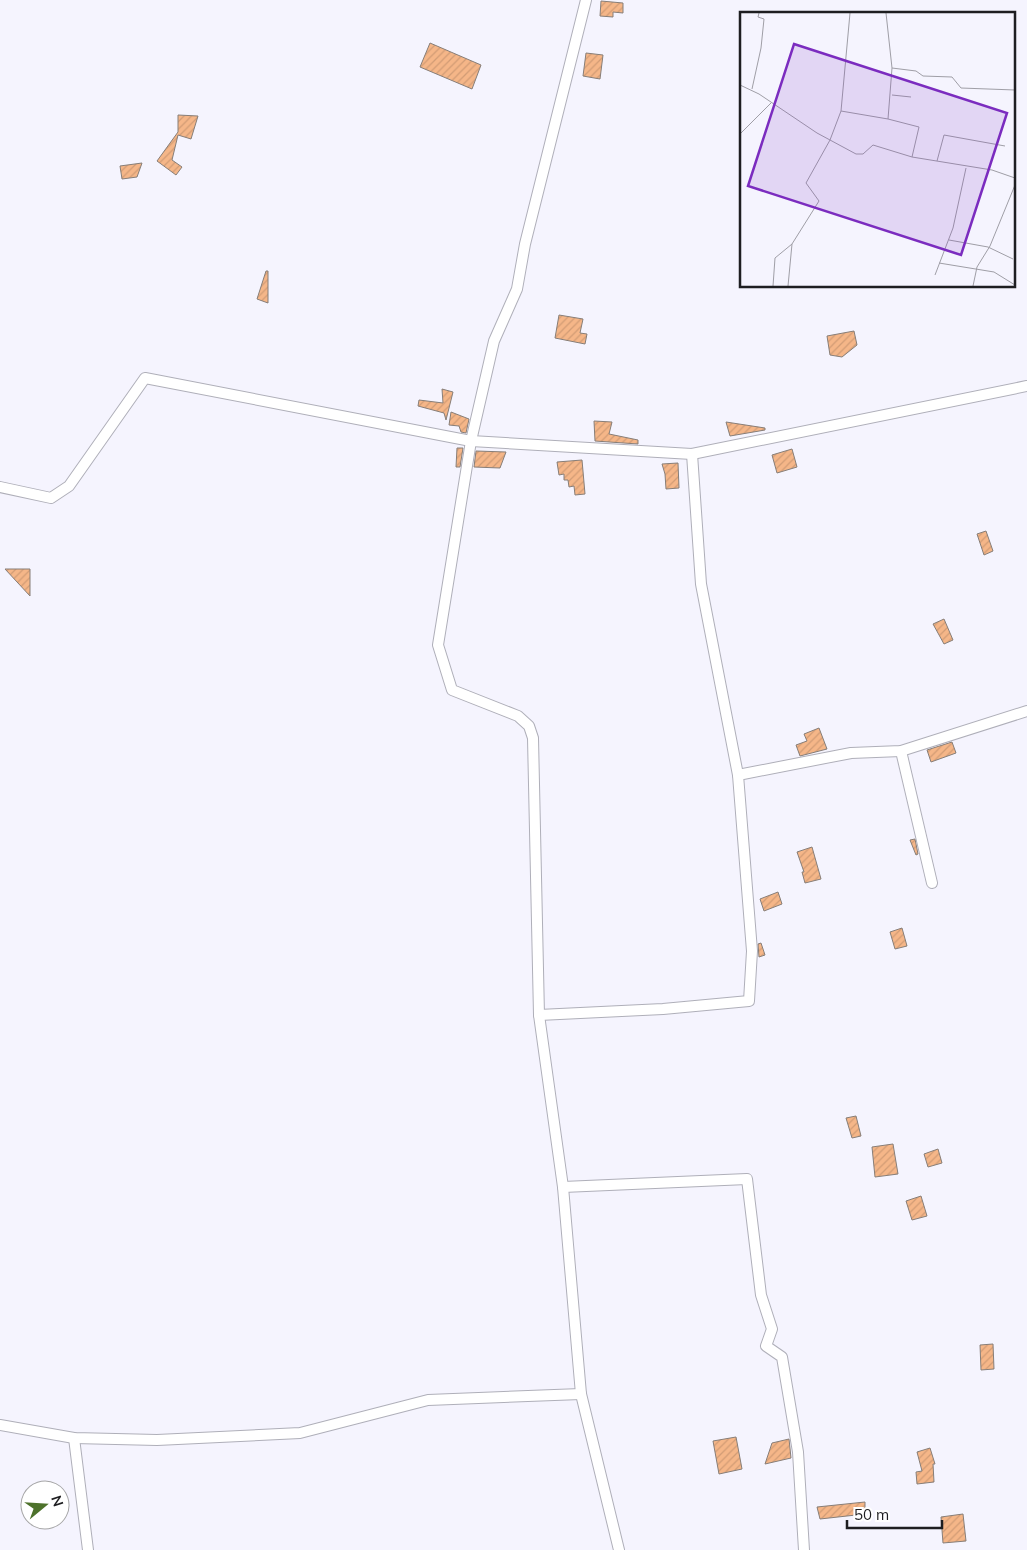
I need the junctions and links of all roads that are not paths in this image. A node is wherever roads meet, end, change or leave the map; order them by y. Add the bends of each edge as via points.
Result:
1 (586, 0) edge
2 (1027, 386) edge
3 (471, 441) junction
4 (692, 454) junction
5 (0, 487) edge
6 (1027, 711) edge
7 (901, 751) junction
8 (738, 775) junction
9 (932, 882) dead end
10 (539, 1015) junction
11 (563, 1187) junction
12 (581, 1394) junction
13 (0, 1425) edge
14 (74, 1438) junction
15 (88, 1550) edge
16 (619, 1550) edge
17 (804, 1550) edge

1 - 3 street via 525,244 517,289 494,341
2 - 4 street
3 - 4 street
3 - 5 street via 145,378 69,486 51,498
3 - 10 street via 438,645 452,690 518,716 529,726 533,738
4 - 8 street via 701,584
6 - 7 street
7 - 8 street via 851,753
7 - 9 street
8 - 10 street via 752,951 749,1001
10 - 11 street
11 - 12 street
11 - 17 street via 747,1179 761,1296 772,1328 766,1346 782,1357 798,1452
12 - 14 street via 428,1400 300,1432 157,1440
12 - 16 street
13 - 14 street
14 - 15 street

